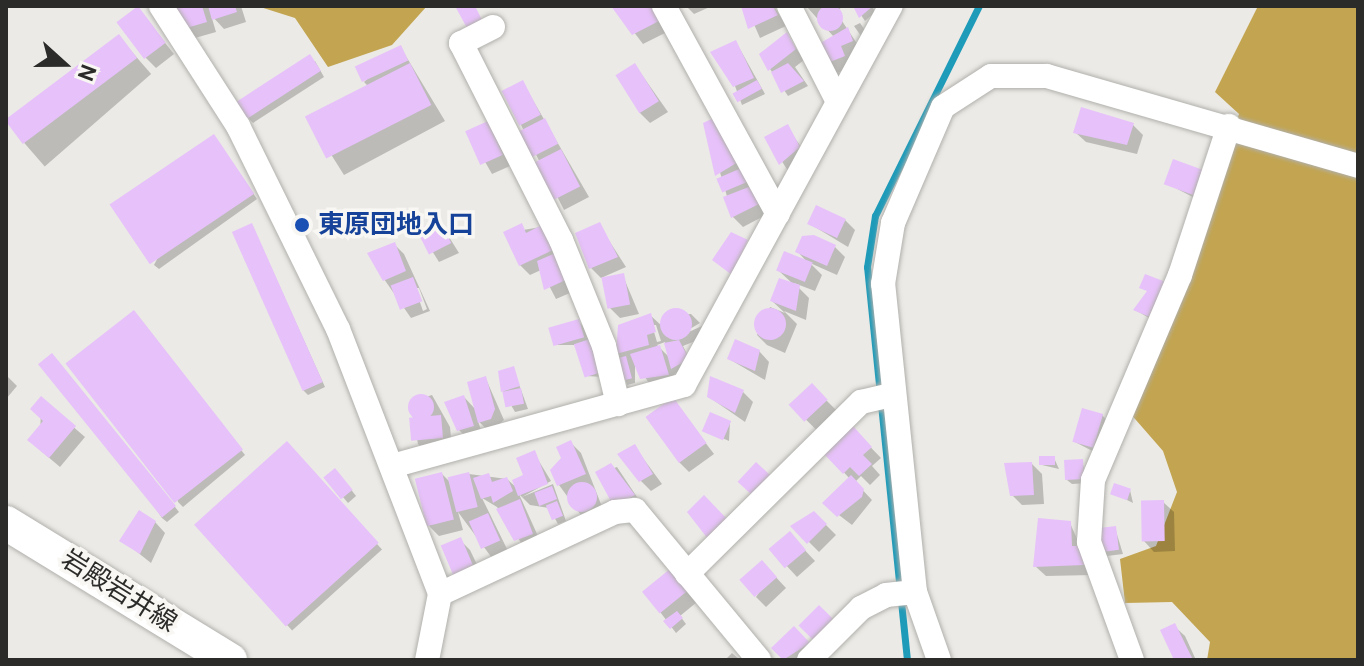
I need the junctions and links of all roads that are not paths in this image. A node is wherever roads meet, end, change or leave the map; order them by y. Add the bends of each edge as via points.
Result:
1 (161, 6) edge
2 (664, 6) edge
3 (789, 6) edge
4 (891, 6) edge
5 (493, 27) dead end
6 (836, 98) junction
7 (1229, 126) junction
8 (1358, 166) edge
9 (778, 214) junction
10 (892, 395) junction
11 (618, 404) junction
12 (392, 466) junction
13 (6, 523) edge
14 (687, 574) junction
15 (915, 592) junction
16 (440, 594) junction
17 (230, 660) edge
18 (427, 660) edge
19 (759, 660) edge
20 (809, 660) edge
21 (939, 660) edge
22 (1132, 660) edge

1 - 12 street via 286,215
2 - 9 street
3 - 6 street
4 - 6 street
5 - 11 street via 461,43 561,240 604,346
6 - 9 street
7 - 8 street
7 - 10 street via 1018,73 991,76 943,107 893,223 883,284
7 - 22 street via 1180,275 1093,480 1089,542
9 - 11 street via 696,373 684,385
10 - 14 street via 861,402
10 - 15 street
11 - 12 street
12 - 16 street
13 - 17 main road, 岩殿岩井線
14 - 16 street via 635,510
14 - 19 street
15 - 20 street via 886,595 861,608
15 - 21 street
16 - 18 street

